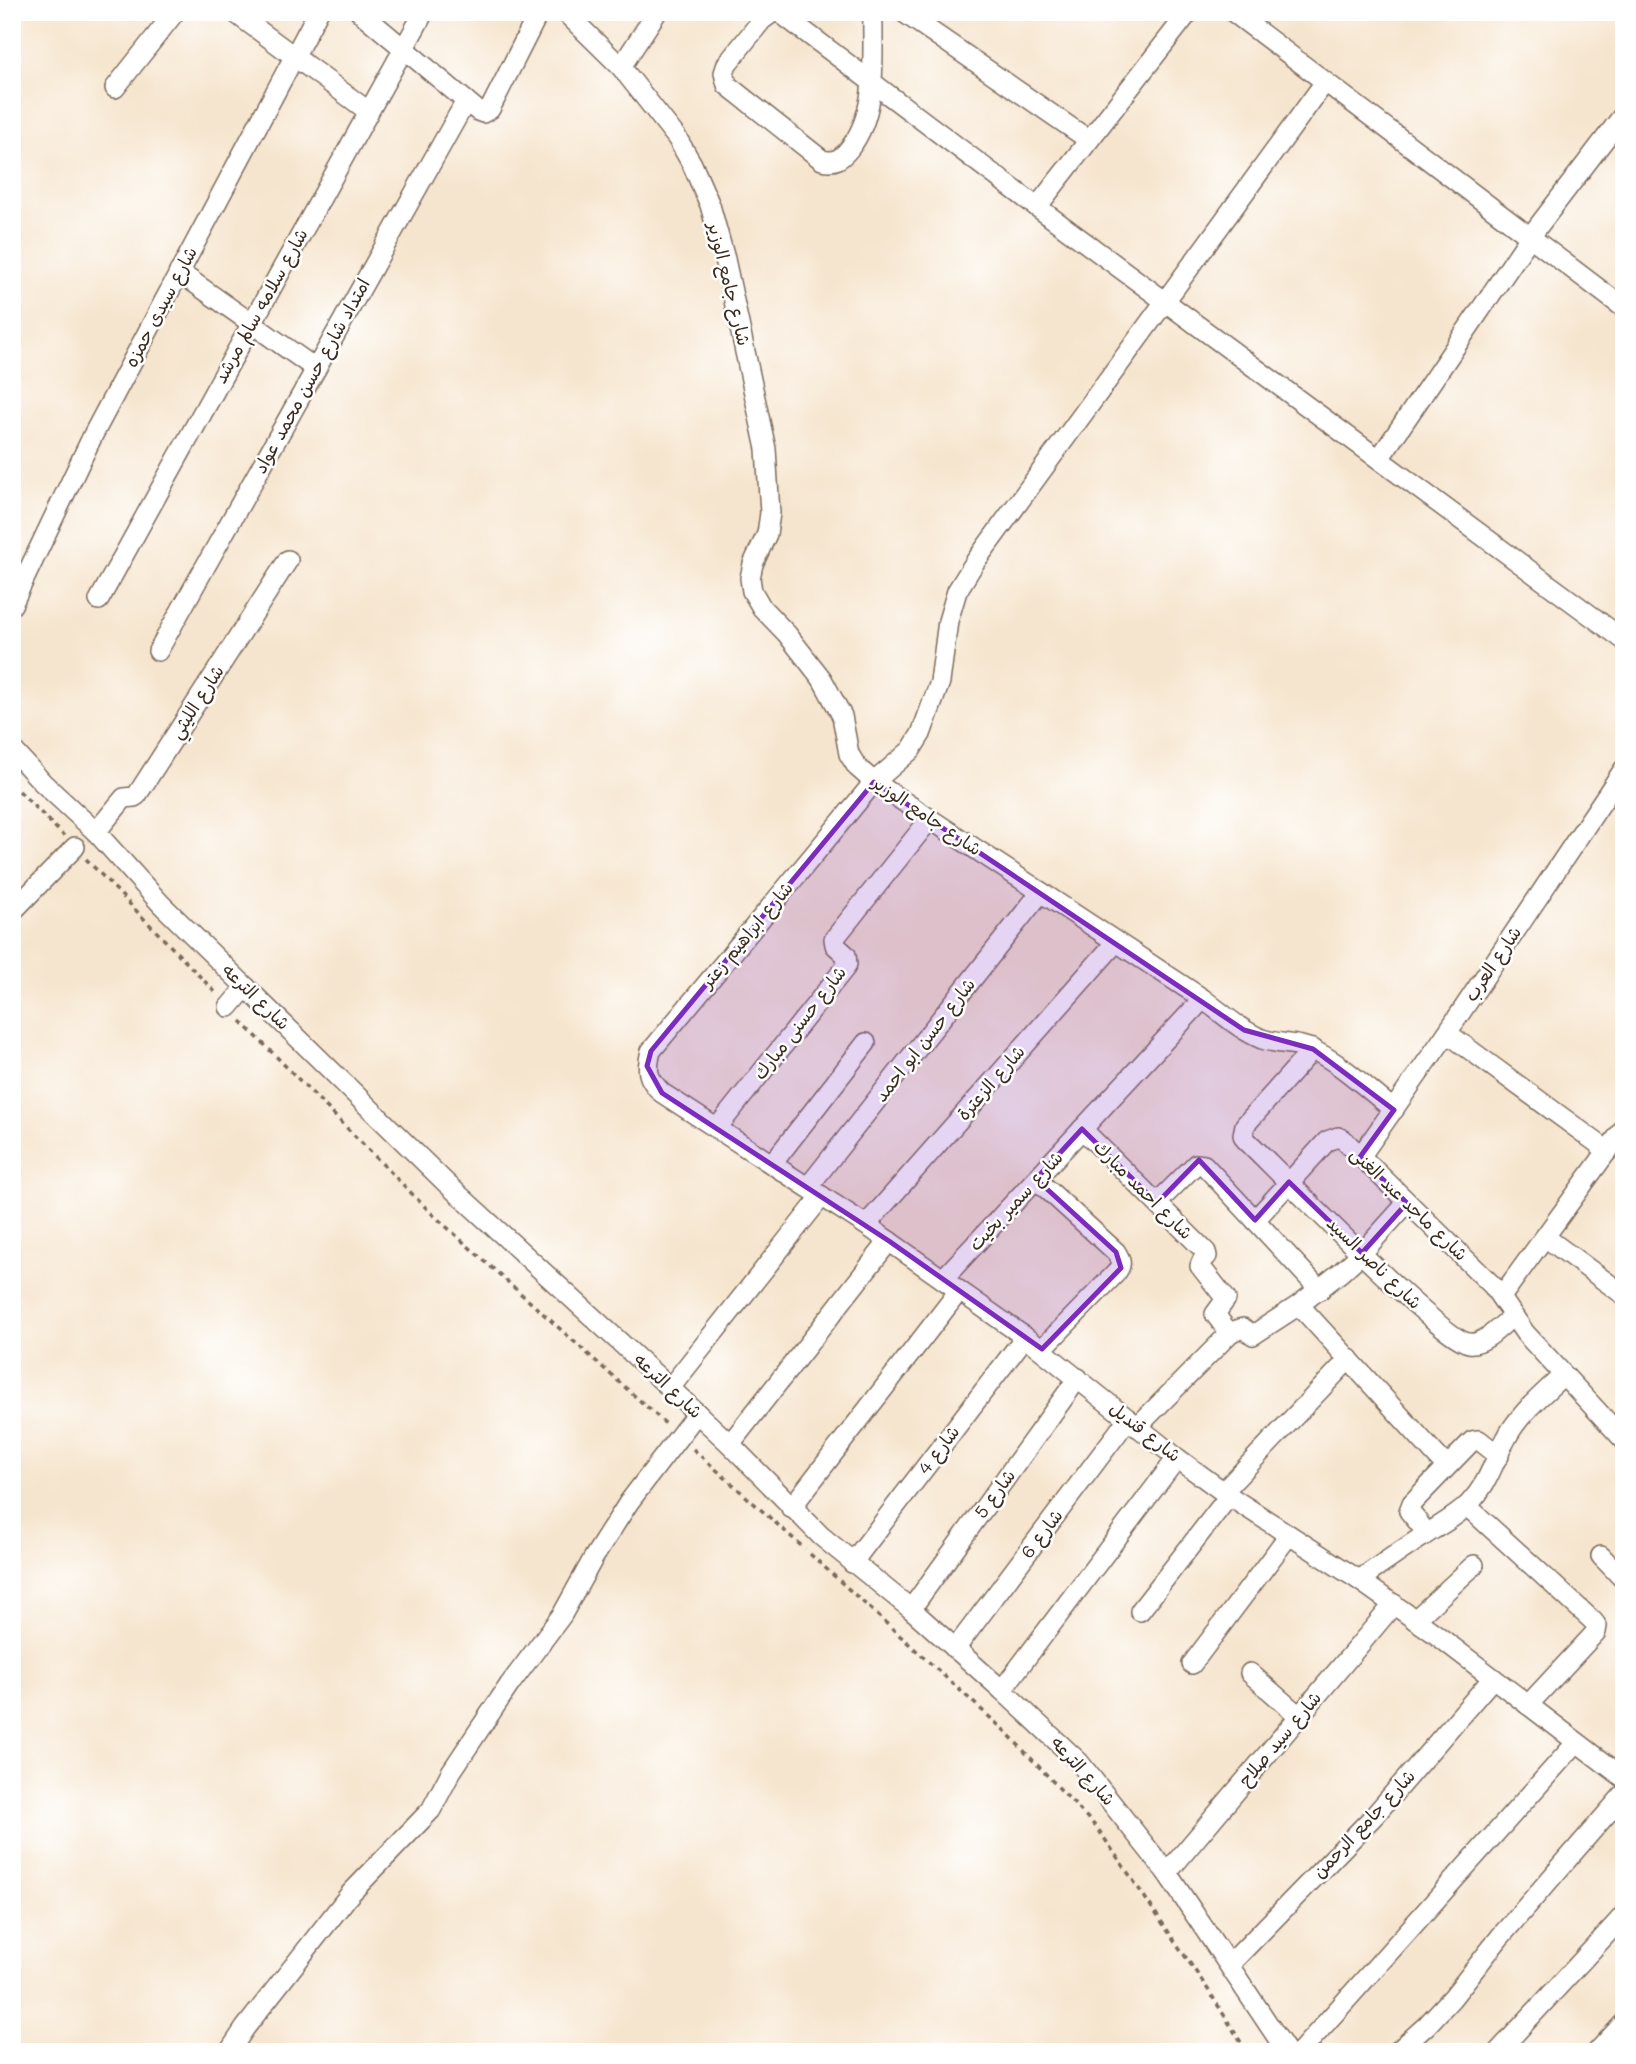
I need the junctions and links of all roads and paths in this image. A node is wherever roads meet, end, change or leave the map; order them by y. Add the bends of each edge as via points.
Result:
1 (175, 12) edge
2 (234, 12) edge
3 (318, 12) edge
4 (360, 12) edge
5 (424, 12) edge
6 (539, 12) edge
7 (565, 12) edge
8 (657, 12) edge
9 (773, 12) edge
10 (779, 12) edge
11 (873, 12) edge
12 (902, 12) edge
13 (1189, 12) edge
14 (1233, 12) edge
15 (403, 48) junction
16 (294, 57) junction
17 (621, 67) junction
18 (1325, 82) junction
19 (871, 83) junction
20 (115, 89) dead end
21 (466, 101) junction
22 (368, 111) junction
23 (1624, 114) edge
24 (1090, 140) junction
25 (1037, 207) junction
26 (1530, 237) junction
27 (179, 272) junction
28 (1166, 302) junction
29 (1624, 308) edge
30 (251, 324) junction
31 (316, 369) junction
32 (1379, 459) junction
33 (288, 561) dead end
34 (99, 600) dead end
35 (12, 605) edge
36 (1624, 640) edge
37 (158, 651) dead end
38 (12, 749) edge
39 (1624, 769) edge
40 (874, 782) junction
41 (12, 784) edge
42 (930, 819) junction
43 (96, 832) junction
44 (75, 847) junction
45 (1041, 892) junction
46 (12, 912) edge
47 (1116, 942) junction
48 (246, 987) junction
49 (1203, 999) junction
50 (229, 1007) junction
51 (1447, 1033) junction
52 (866, 1043) dead end
53 (1313, 1049) junction
54 (662, 1093) joint
55 (1394, 1110) junction
56 (717, 1128) junction
57 (1624, 1128) edge
58 (1082, 1129) junction
59 (1608, 1150) junction
60 (1360, 1157) junction
61 (772, 1164) junction
62 (1036, 1179) junction
63 (1289, 1182) junction
64 (815, 1192) junction
65 (1157, 1203) junction
66 (1407, 1203) junction
67 (1255, 1220) junction
68 (866, 1225) junction
69 (1545, 1237) junction
70 (889, 1241) junction
71 (1362, 1253) junction
72 (951, 1285) junction
73 (1320, 1290) junction
74 (1624, 1295) edge
75 (1501, 1297) junction
76 (1299, 1305) junction
77 (1513, 1316) junction
78 (1231, 1332) junction
79 (1025, 1337) junction
80 (1042, 1349) junction
81 (1349, 1359) junction
82 (1563, 1375) junction
83 (1078, 1378) junction
84 (670, 1388) junction
85 (697, 1413) junction
86 (1132, 1423) junction
87 (679, 1436) junction
88 (1624, 1440) edge
89 (730, 1444) junction
90 (1499, 1456) junction
91 (1177, 1458) junction
92 (1446, 1466) junction
93 (1226, 1494) junction
94 (1467, 1506) junction
95 (791, 1508) junction
96 (1427, 1533) junction
97 (1289, 1535) junction
98 (1601, 1556) dead end
99 (852, 1563) junction
100 (1474, 1565) dead end
101 (1359, 1580) junction
102 (1624, 1580) edge
103 (1394, 1604) junction
104 (911, 1609) junction
105 (1140, 1611) dead end
106 (1415, 1620) junction
107 (956, 1648) junction
108 (1192, 1664) dead end
109 (1250, 1673) dead end
110 (1493, 1678) junction
111 (1002, 1689) junction
112 (1528, 1705) junction
113 (1299, 1716) junction
114 (1576, 1743) junction
115 (1624, 1778) edge
116 (1624, 1794) edge
117 (1167, 1873) junction
118 (1624, 1915) edge
119 (1230, 1964) junction
120 (1624, 2023) edge
121 (229, 2052) edge
122 (1247, 2052) edge
123 (1287, 2052) edge
124 (1300, 2052) edge
125 (1397, 2052) edge
126 (1498, 2052) edge
127 (1597, 2052) edge

1 - 20 street
2 - 16 street
3 - 16 street, شارع سيدى حمزه
4 - 15 street
5 - 15 street, شارع سلامه سالم مرشد
6 - 21 street via 490,109 481,113
7 - 17 street, شارع جامع الوزير
8 - 17 street
9 - 19 street via 727,64 727,85 822,160 841,159 859,136
10 - 19 street
11 - 19 street
12 - 24 street
13 - 24 street
14 - 18 street
15 - 21 street
15 - 22 street, شارع سلامه سالم مرشد
16 - 22 street
16 - 27 street, شارع سيدى حمزه
17 - 40 street, شارع جامع الوزير via 692,164 710,205 725,259 766,449 770,513 767,534 753,564 752,591 822,680 842,716 849,754
18 - 26 street
18 - 28 street, شارع ابراهيم زعتر
19 - 25 street
21 - 31 street, امتداد شارع حسن محمد عواد
22 - 30 street, شارع سلامه سالم مرشد
23 - 26 street
24 - 25 street
25 - 28 street
26 - 29 street
26 - 32 street
27 - 30 street
27 - 35 street, شارع سيدى حمزه via 94,433
28 - 32 street
28 - 40 street, شارع ابراهيم زعتر via 957,591 940,682 921,734 911,750
30 - 31 street
30 - 34 street, شارع سلامه سالم مرشد
31 - 37 street, امتداد شارع حسن محمد عواد
32 - 36 street
33 - 43 street, شارع الليثي via 137,795 124,798
38 - 43 street, شارع الترعه
39 - 51 street, شارع العرب
40 - 42 street, شارع جامع الوزير
40 - 54 street, شارع ابراهيم زعتر via 651,1051 649,1074
41 - 44 path
42 - 45 street, شارع جامع الوزير
42 - 56 street, شارع حسنى مبارك via 834,939 846,955 845,968
43 - 48 street, شارع الترعه
44 - 46 street
44 - 50 path
45 - 47 street, شارع جامع الوزير
45 - 64 street, شارع حسن ابو احمد
47 - 49 street, شارع جامع الوزير
47 - 68 street, شارع الزعترة
48 - 50 street
48 - 84 street, شارع الترعه via 446,1183
49 - 53 street, شارع جامع الوزير via 1262,1039
49 - 58 street, شارع سمير بخيت
50 - 87 path via 430,1212
51 - 55 street, شارع العرب
51 - 59 street
52 - 61 street
53 - 55 street, شارع جامع الوزير
53 - 63 street, شارع ناصر السيد via 1245,1125 1243,1135
54 - 56 street, شارع قنديل
55 - 60 street, شارع العرب
56 - 61 street, شارع قنديل
57 - 59 street
58 - 62 street, شارع سمير بخيت
58 - 65 street, شارع احمد مبارك
59 - 69 street
60 - 63 street, شارع ماجد عبد الغنى via 1344,1140 1332,1138
60 - 66 street, شارع ماجد عبد الغنى
61 - 64 street, شارع قنديل
62 - 72 street, شارع سمير بخيت
62 - 80 street via 1121,1259 1121,1268
63 - 67 street, شارع ماجد عبد الغنى
63 - 71 street, شارع ناصر السيد
64 - 68 street, شارع قنديل
64 - 84 street, شارع حسن ابو احمد
65 - 67 street via 1200,1164
65 - 78 street, شارع احمد مبارك via 1206,1252 1200,1266 1226,1299 1215,1314
66 - 71 street
66 - 75 street, شارع ماجد عبد الغنى
67 - 73 street
68 - 70 street, شارع قنديل
69 - 74 street
69 - 75 street
70 - 72 street, شارع قنديل
70 - 89 street
71 - 73 street
71 - 77 street, شارع ناصر السيد via 1461,1342 1480,1342
72 - 79 street, شارع قنديل
72 - 95 street, شارع سمير بخيت
73 - 76 street
75 - 77 street, شارع ماجد عبد الغنى
76 - 78 street via 1253,1335 1243,1328
76 - 81 street
77 - 82 street, شارع ماجد عبد الغنى
78 - 86 street, شارع 6
79 - 80 street, شارع قنديل
79 - 99 street, شارع 4
80 - 83 street, شارع قنديل
81 - 92 street
81 - 93 street
82 - 88 street, شارع ماجد عبد الغنى
82 - 90 street via 1516,1423
83 - 86 street, شارع قنديل
83 - 104 street, شارع 5
84 - 85 street, شارع الترعه
85 - 87 street
85 - 89 street, شارع الترعه
86 - 91 street, شارع قنديل
86 - 107 street, شارع 6
87 - 121 street via 629,1502 562,1615 475,1735 430,1810 350,1894
87 - 122 path via 1006,1732 1098,1829
89 - 95 street, شارع الترعه
90 - 92 street via 1479,1440 1472,1440
90 - 94 street
91 - 93 street, شارع قنديل
91 - 111 street
92 - 96 street via 1410,1505 1409,1511
93 - 97 street, شارع قنديل
93 - 105 street
94 - 96 street
94 - 112 street via 1597,1626
95 - 99 street, شارع الترعه
96 - 101 street
97 - 101 street, شارع قنديل
97 - 108 street
98 - 102 street
99 - 104 street, شارع الترعه
100 - 106 street
101 - 103 street, شارع قنديل
103 - 106 street, شارع قنديل
103 - 113 street, شارع سيد صلاح
104 - 107 street, شارع الترعه
106 - 110 street, شارع قنديل
107 - 111 street, شارع الترعه
109 - 113 street
110 - 112 street, شارع قنديل
110 - 119 street, شارع جامع الرحمن via 1374,1816
111 - 117 street, شارع الترعه via 1079,1762
112 - 114 street, شارع قنديل
113 - 117 street, شارع سيد صلاح
114 - 115 street, شارع قنديل
114 - 124 street
116 - 125 street via 1452,1998
117 - 119 street, شارع الترعه
118 - 126 street
119 - 123 street, شارع الترعه
120 - 127 street

